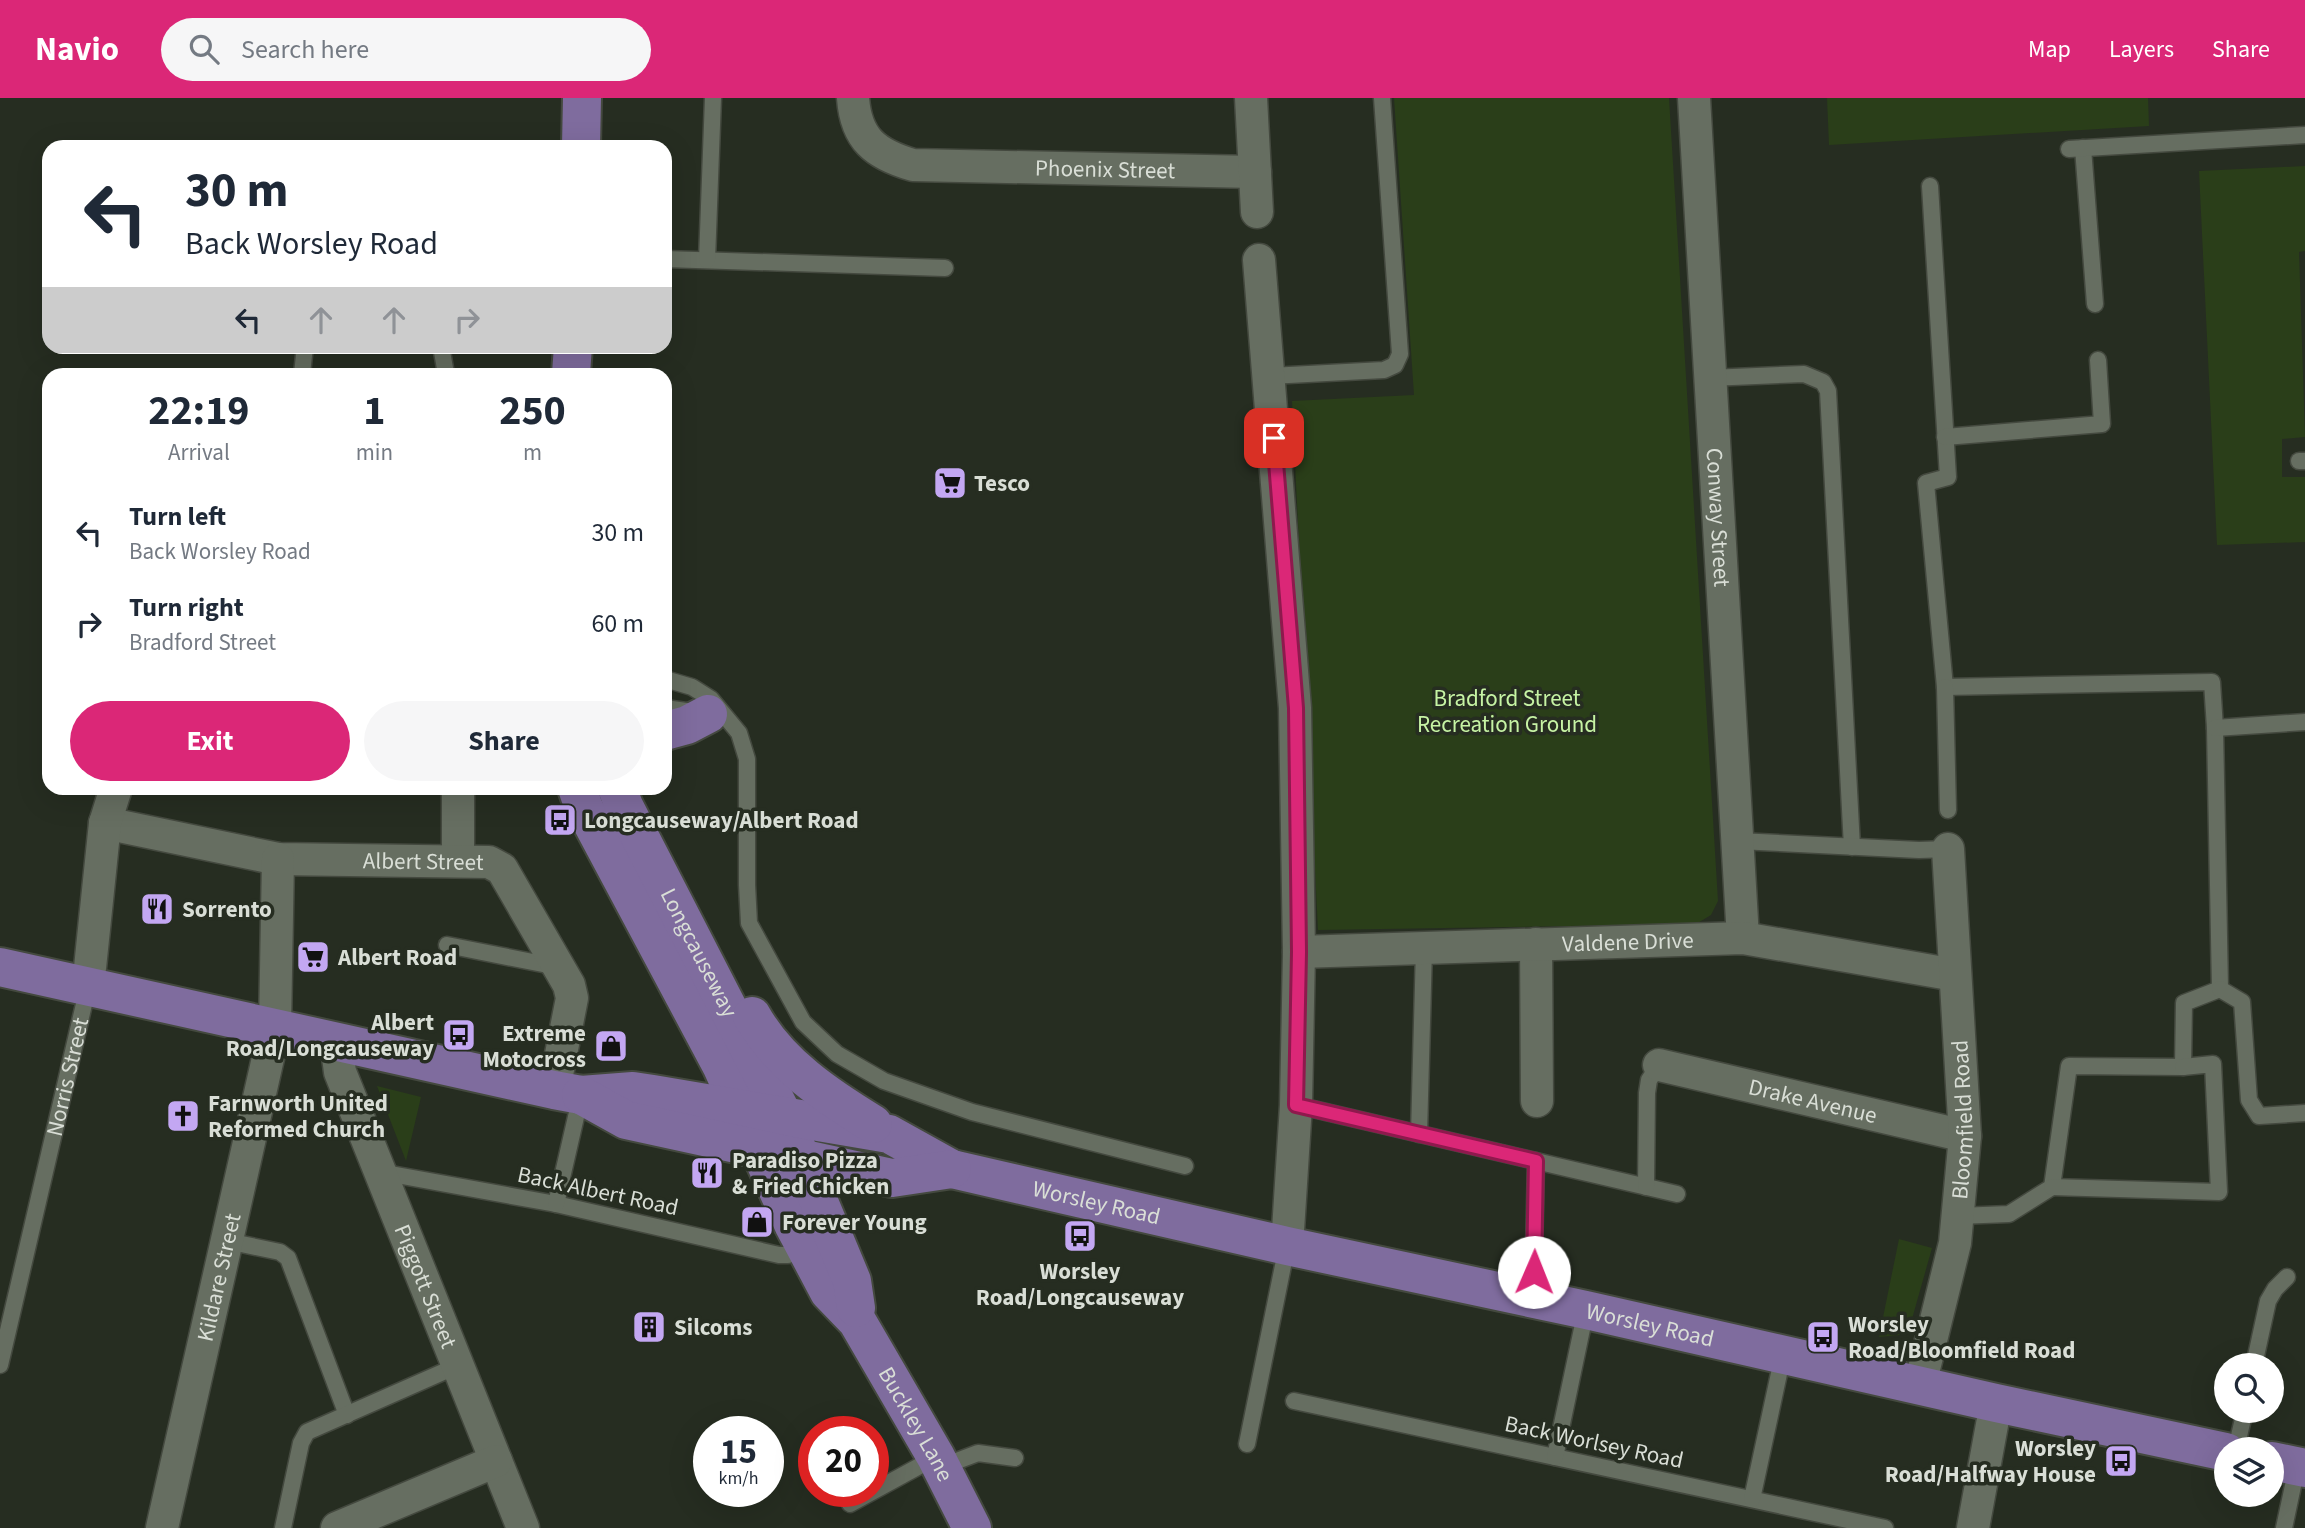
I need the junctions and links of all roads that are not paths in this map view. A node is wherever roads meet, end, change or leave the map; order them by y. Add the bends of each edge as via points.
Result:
1 (582, 98) edge
2 (713, 98) edge
3 (853, 98) edge
4 (1251, 98) edge
5 (1381, 98) edge
6 (1694, 98) edge
7 (2305, 135) edge
8 (581, 140) edge
9 (1255, 172) junction
10 (1930, 186) dead end
11 (1257, 212) dead end
12 (672, 259) edge
13 (707, 260) junction
14 (1259, 260) dead end
15 (945, 268) dead end
16 (2095, 304) dead end
17 (2098, 360) dead end
18 (1269, 376) junction
19 (1709, 377) junction
20 (1945, 438) junction
21 (672, 681) edge
22 (1945, 687) junction
23 (672, 709) edge
24 (717, 715) junction
25 (2305, 722) edge
26 (2215, 728) junction
27 (672, 729) edge
28 (114, 795) edge
29 (458, 795) edge
30 (579, 795) edge
31 (623, 795) edge
32 (1948, 810) dead end
33 (106, 824) junction
34 (1738, 841) junction
35 (1853, 847) junction
36 (1948, 849) joint
37 (278, 859) junction
38 (458, 861) junction
39 (685, 925) junction
40 (1743, 938) junction
41 (1536, 944) junction
42 (447, 945) dead end
43 (1424, 948) junction
44 (1299, 952) junction
45 (0, 967) edge
46 (558, 967) junction
47 (1955, 975) junction
48 (88, 987) junction
49 (2220, 989) junction
50 (275, 1027) junction
51 (336, 1042) junction
52 (721, 1065) junction
53 (1659, 1065) joint
54 (2183, 1066) junction
55 (568, 1092) junction
56 (1536, 1101) dead end
57 (1296, 1105) junction
58 (728, 1107) junction
59 (2305, 1113) edge
60 (783, 1115) junction
61 (687, 1134) junction
62 (889, 1134) junction
63 (1419, 1134) junction
64 (1965, 1136) junction
65 (759, 1150) junction
66 (799, 1157) junction
67 (1536, 1161) junction
68 (1185, 1166) dead end
69 (952, 1168) junction
70 (380, 1171) junction
71 (1646, 1187) junction
72 (2052, 1187) junction
73 (1677, 1194) dead end
74 (556, 1204) junction
75 (1958, 1216) junction
76 (226, 1241) junction
77 (805, 1245) junction
78 (1287, 1246) junction
79 (2287, 1278) dead end
80 (1533, 1299) junction
81 (1586, 1310) junction
82 (857, 1321) junction
83 (2257, 1353) edge
84 (1783, 1355) junction
85 (0, 1365) edge
86 (459, 1365) junction
87 (1920, 1385) junction
88 (1294, 1401) dead end
89 (1996, 1403) junction
90 (347, 1415) junction
91 (1247, 1444) dead end
92 (2214, 1449) edge
93 (1555, 1457) junction
94 (1015, 1458) dead end
95 (496, 1461) junction
96 (938, 1462) junction
97 (2291, 1465) edge
98 (889, 1485) edge
99 (1752, 1499) junction
100 (388, 1518) edge
101 (162, 1528) edge
102 (283, 1528) edge
103 (337, 1528) edge
104 (523, 1528) edge
105 (972, 1528) edge
106 (1885, 1528) edge
107 (1973, 1528) edge
108 (2284, 1528) edge

1 - 8 main road
2 - 13 lane
3 - 9 street, Phoenix Street via 855,117 874,149 912,166
4 - 9 street
5 - 18 lane via 1400,354 1395,365 1384,370
6 - 19 street, Conway Street
7 - 16 lane via 2076,149
9 - 11 street
10 - 20 lane
12 - 13 lane
13 - 15 lane
14 - 18 street
17 - 20 lane via 2102,424
18 - 44 street via 1296,708
19 - 34 street, Conway Street
19 - 35 lane via 1804,374 1823,382 1828,391
20 - 22 lane via 1948,477 1926,483
21 - 24 lane via 711,699
22 - 26 lane via 2212,682
22 - 32 lane
23 - 24 lane
24 - 27 main road
24 - 68 lane via 739,733 747,759 749,923 803,1022 836,1054 884,1082 972,1112
25 - 26 lane
26 - 49 lane
28 - 33 street, Norris Street
29 - 38 street
30 - 52 main road, Longcauseway
31 - 39 main road, Longcauseway
33 - 37 street, Albert Street
33 - 48 street, Norris Street
34 - 35 lane
34 - 40 street, Conway Street
35 - 36 lane
36 - 47 street, Bloomfield Road
37 - 38 street, Albert Street
37 - 50 street, Kildare Street
38 - 46 street, Albert Street via 489,862 502,869
39 - 52 main road via 696,975 718,1030
39 - 60 main road, Longcauseway
39 - 62 main road via 721,963 760,1031 788,1061 821,1090
40 - 41 street, Valdene Drive
40 - 47 street, Valdene Drive
41 - 43 street, Valdene Drive
41 - 56 street
42 - 46 lane
43 - 44 street, Valdene Drive
43 - 63 lane
44 - 57 street
45 - 48 main road
46 - 55 street, Albert Street via 572,998
47 - 64 street, Bloomfield Road
48 - 50 main road
48 - 85 lane, Norris Street
49 - 54 lane via 2184,1003
49 - 59 lane via 2242,1002 2249,1100 2259,1116
50 - 51 main road
50 - 76 street, Kildare Street
51 - 55 main road
51 - 70 street, Piggott Street via 340,1072
52 - 58 main road, Longcauseway
53 - 64 street, Drake Avenue
53 - 71 lane via 1647,1093
54 - 72 lane via 2068,1066
54 - 72 lane via 2213,1064 2219,1192
55 - 58 main road via 633,1091
55 - 61 main road via 625,1120
55 - 74 lane
57 - 63 lane
57 - 78 street
58 - 60 main road, Worsley Road
58 - 61 main road
58 - 65 main road, Buckley Lane
60 - 62 main road, Worsley Road
60 - 66 main road, Buckley Lane
61 - 65 main road
62 - 69 main road, Worsley Road
63 - 67 lane
64 - 75 street, Bloomfield Road
65 - 66 main road, Worsley Road
65 - 77 main road, Buckley Lane
66 - 69 main road, Worsley Road via 892,1178
66 - 82 main road, Buckley Lane via 852,1281
67 - 71 lane
67 - 80 lane
69 - 78 main road, Worsley Road
70 - 74 lane, Back Albert Road
70 - 86 street, Piggott Street
71 - 73 lane
72 - 75 lane via 2009,1214
74 - 77 lane, Back Albert Road via 779,1255
75 - 87 street, Bloomfield Road via 1948,1278
76 - 90 lane via 280,1252 288,1258
76 - 101 street, Kildare Street
77 - 82 main road, Buckley Lane via 829,1292
78 - 80 main road, Worsley Road
78 - 91 lane
79 - 83 lane via 2268,1301
80 - 81 main road, Worsley Road
81 - 84 main road, Worsley Road
81 - 93 lane
82 - 96 main road, Buckley Lane
84 - 87 main road, Worsley Road
84 - 99 lane
86 - 90 lane
86 - 95 street, Piggott Street
87 - 89 main road, Worsley Road
88 - 93 lane, Back Worlsey Road
89 - 92 main road, Worsley Road
89 - 107 street
90 - 102 lane via 307,1432
93 - 99 lane, Back Worlsey Road
94 - 96 lane via 978,1453
95 - 100 street
95 - 104 street, Piggott Street
96 - 98 lane
96 - 105 main road, Buckley Lane
97 - 108 lane
99 - 106 lane, Back Worlsey Road
100 - 103 street

